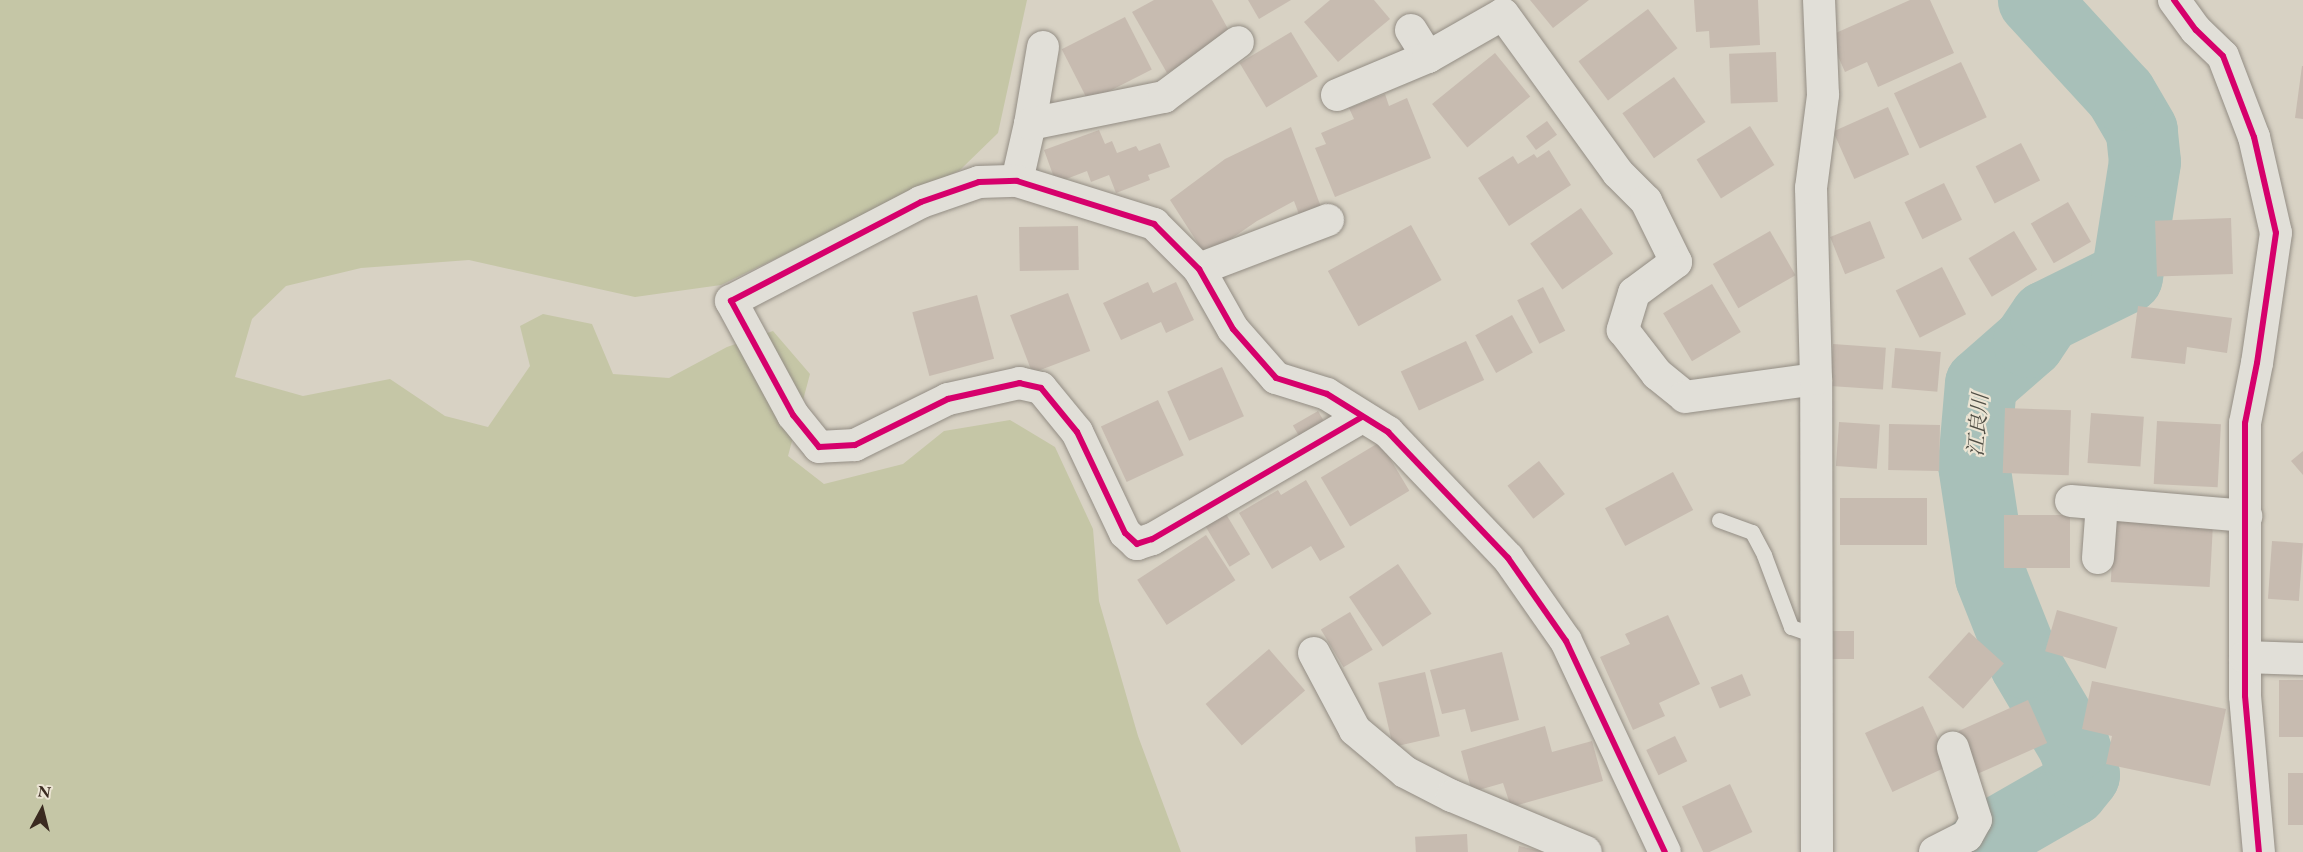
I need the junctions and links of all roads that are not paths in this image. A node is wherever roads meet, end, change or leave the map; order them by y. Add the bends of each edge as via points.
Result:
1 (1819, 0) edge
2 (2174, 0) edge
3 (1411, 30) dead end
4 (1238, 42) dead end
5 (1043, 47) dead end
6 (1428, 57) junction
7 (1337, 94) dead end
8 (1030, 124) junction
9 (1017, 181) junction
10 (1328, 220) dead end
11 (1199, 270) junction
12 (1816, 379) junction
13 (1362, 417) junction
14 (2071, 501) dead end
15 (2102, 504) junction
16 (2246, 516) junction
17 (1719, 520) dead end
18 (2098, 558) dead end
19 (1817, 636) junction
20 (1314, 653) dead end
21 (2245, 657) junction
22 (2303, 659) edge
23 (1953, 748) dead end
24 (1586, 852) edge
25 (1665, 852) edge
26 (1817, 852) edge
27 (1935, 852) edge
28 (2259, 852) edge

1 - 12 street via 1823,94 1811,188
2 - 16 street via 2223,57 2254,137 2276,233 2245,423
3 - 6 street
4 - 8 street via 1164,97
5 - 8 street
6 - 7 street
6 - 12 street via 1503,14 1618,173 1646,201 1676,262 1634,293 1623,330 1657,374 1685,397
8 - 9 street
9 - 11 street via 1154,224
9 - 13 street via 979,182 921,202 731,301 793,415 819,447 855,445 948,399 1020,383 1041,388 1077,432 1125,533 1137,543 1152,539
10 - 11 street
11 - 13 street via 1233,329 1276,378 1327,394
12 - 19 street
13 - 25 street via 1388,432 1508,558 1566,640
14 - 15 street
15 - 16 street
15 - 18 street
16 - 21 street
17 - 19 lane via 1752,532 1791,627
19 - 26 street
20 - 24 street via 1355,730 1405,772
21 - 22 street
21 - 28 street
23 - 27 street via 1976,820 1967,836

